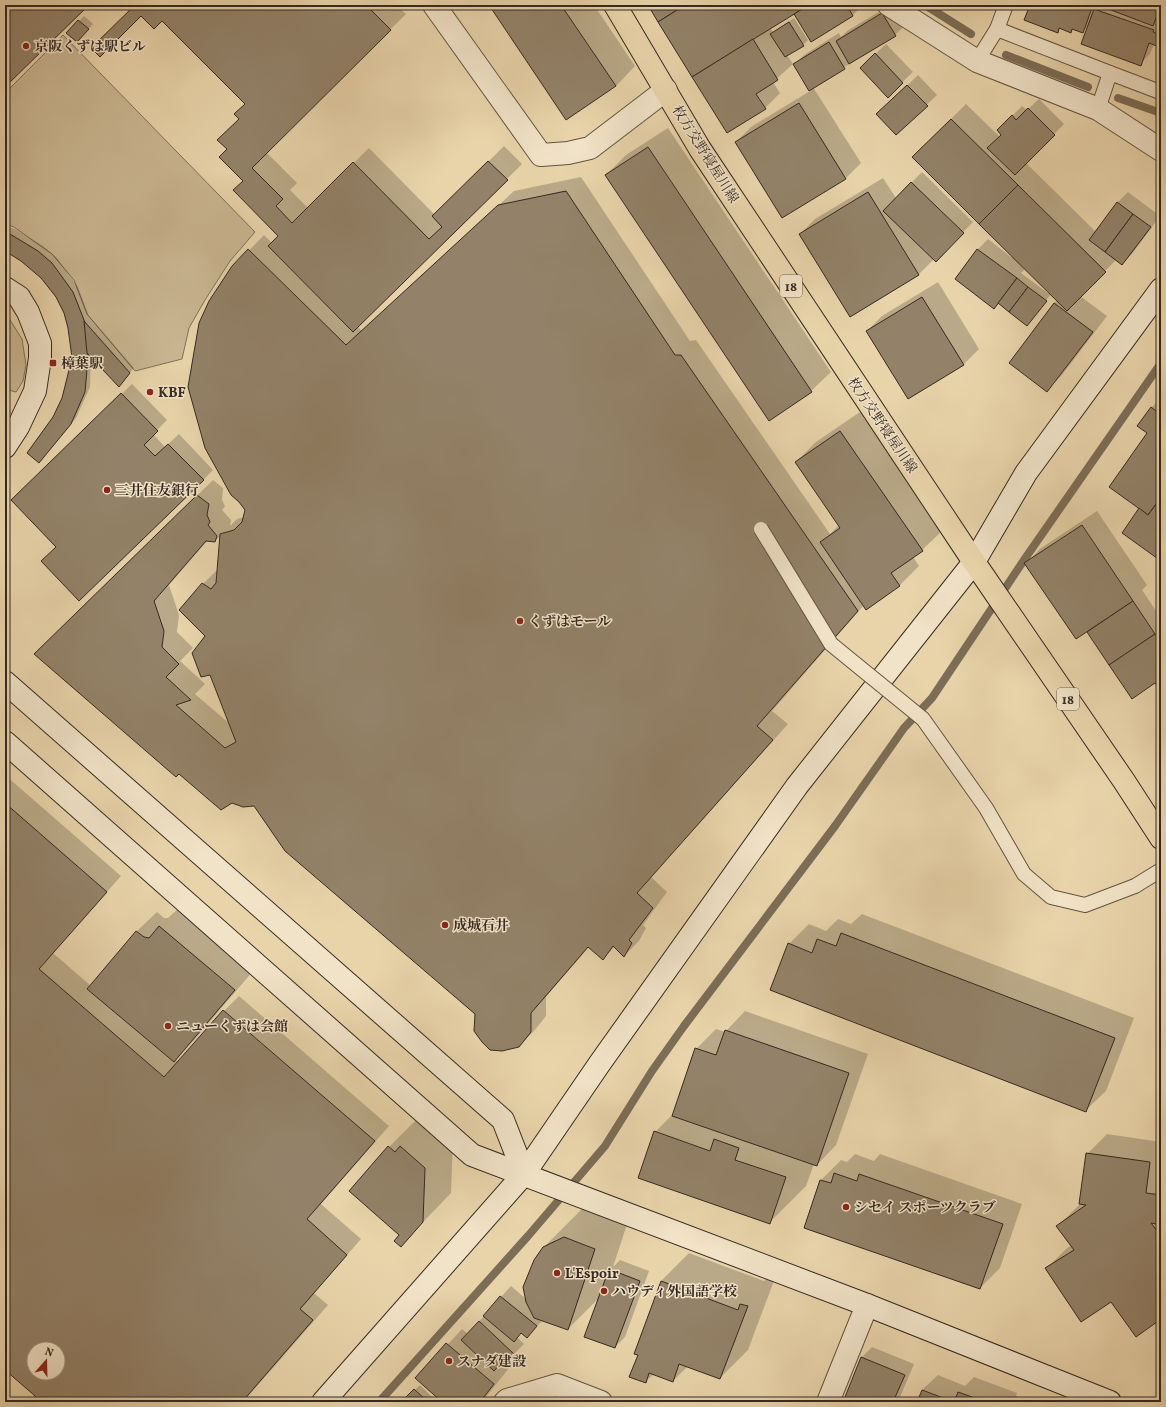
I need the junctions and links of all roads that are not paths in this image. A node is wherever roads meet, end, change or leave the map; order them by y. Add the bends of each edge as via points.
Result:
1 (434, 5) edge
2 (615, 5) edge
3 (889, 5) edge
4 (1006, 5) edge
5 (997, 29) junction
6 (977, 61) junction
7 (1110, 74) junction
8 (666, 90) junction
9 (1161, 90) edge
10 (1098, 109) junction
11 (1161, 150) edge
12 (5, 288) edge
13 (1161, 290) edge
14 (5, 447) edge
15 (761, 529) dead end
16 (974, 562) junction
17 (5, 682) edge
18 (5, 742) edge
19 (1161, 838) edge
20 (1161, 870) edge
21 (524, 1174) junction
22 (867, 1305) junction
23 (323, 1402) edge
24 (505, 1402) edge
25 (601, 1402) edge
26 (828, 1402) edge
27 (1110, 1402) edge

1 - 8 street via 541,155 590,148
2 - 8 main road, 枚方交野寝屋川線 / 18
3 - 6 street
4 - 5 lane
5 - 6 lane
5 - 7 lane
6 - 10 street
7 - 9 lane via 1160,92
7 - 10 lane
8 - 16 main road, 枚方交野寝屋川線 / 18 via 700,149
10 - 11 street
12 - 14 street via 19,297 35,327 40,343 35,390 18,427
13 - 16 street via 1026,473
15 - 20 lane, bridge via 831,644 924,719 986,808 1024,874 1051,897 1085,905 1135,886
16 - 19 main road, 枚方交野寝屋川線 / 18
16 - 21 street via 797,786
17 - 21 street via 504,1120
18 - 21 street via 472,1155
21 - 22 street
21 - 23 street
22 - 26 street
22 - 27 street
24 - 25 street via 556,1385

